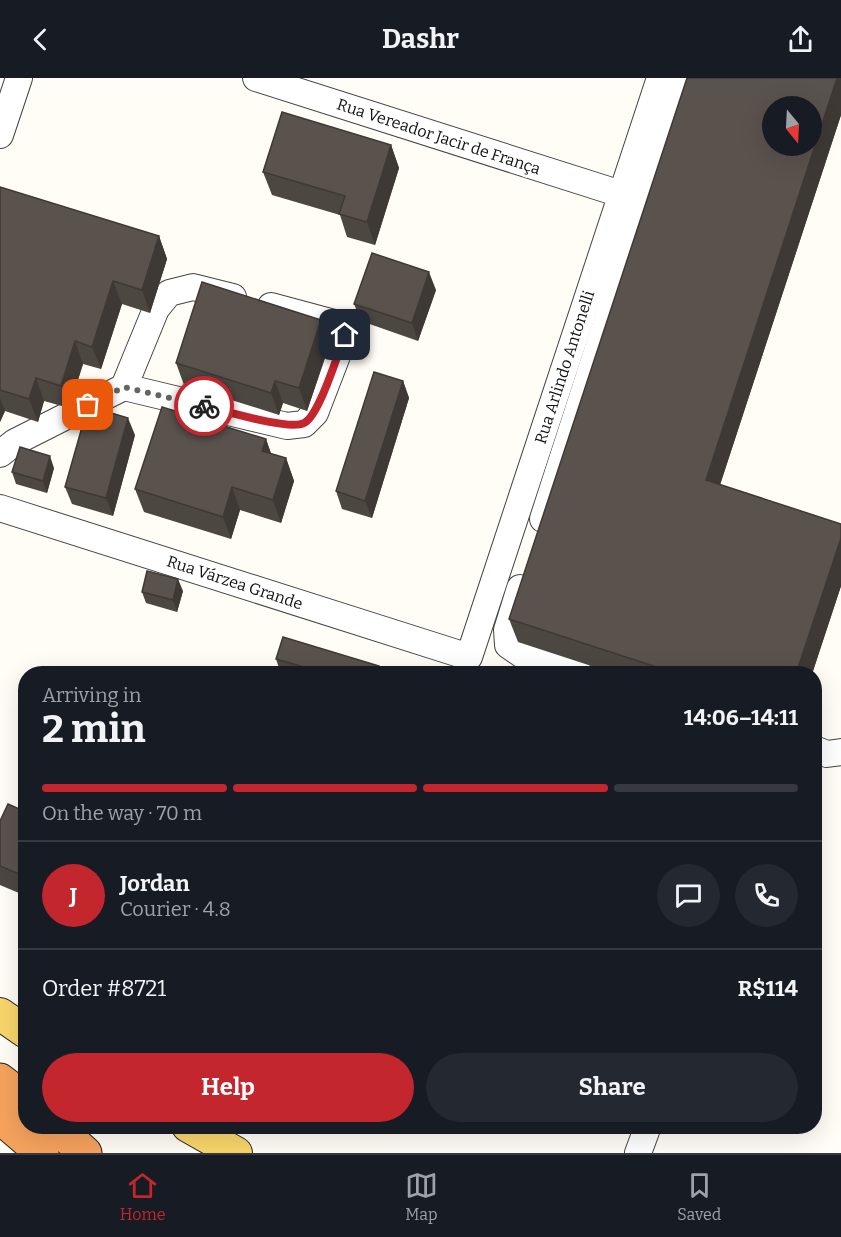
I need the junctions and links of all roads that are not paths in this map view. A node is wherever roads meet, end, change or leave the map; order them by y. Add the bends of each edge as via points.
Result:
1 (19, 78) edge
2 (256, 78) edge
3 (660, 78) edge
4 (685, 78) edge
5 (0, 135) edge
6 (621, 194) junction
7 (124, 387) junction
8 (0, 454) edge
9 (0, 508) edge
10 (470, 657) joint
11 (556, 666) edge
12 (822, 751) edge
13 (841, 752) edge
14 (0, 1014) edge
15 (18, 1026) edge
16 (0, 1080) edge
17 (18, 1094) edge
18 (0, 1117) edge
19 (18, 1132) edge
20 (20, 1134) edge
21 (64, 1134) edge
22 (202, 1134) edge
23 (645, 1134) edge
24 (42, 1153) edge
25 (85, 1153) edge
26 (236, 1153) edge
27 (638, 1153) edge

1 - 5 street
2 - 6 street, Rua Vereador Jacir de França
3 - 6 street, Rua Arlindo Antonelli
4 - 11 street via 507,630 508,645 520,654
6 - 10 street, Rua Arlindo Antonelli
7 - 7 street via 288,426 304,424 315,413 345,335 338,324 326,320 193,287 169,293 156,309
7 - 8 street via 15,442
9 - 10 street, Rua Várzea Grande
12 - 13 street
14 - 15 main road
16 - 17 highway
18 - 19 highway
20 - 24 highway
21 - 25 highway
22 - 26 main road
23 - 27 street

